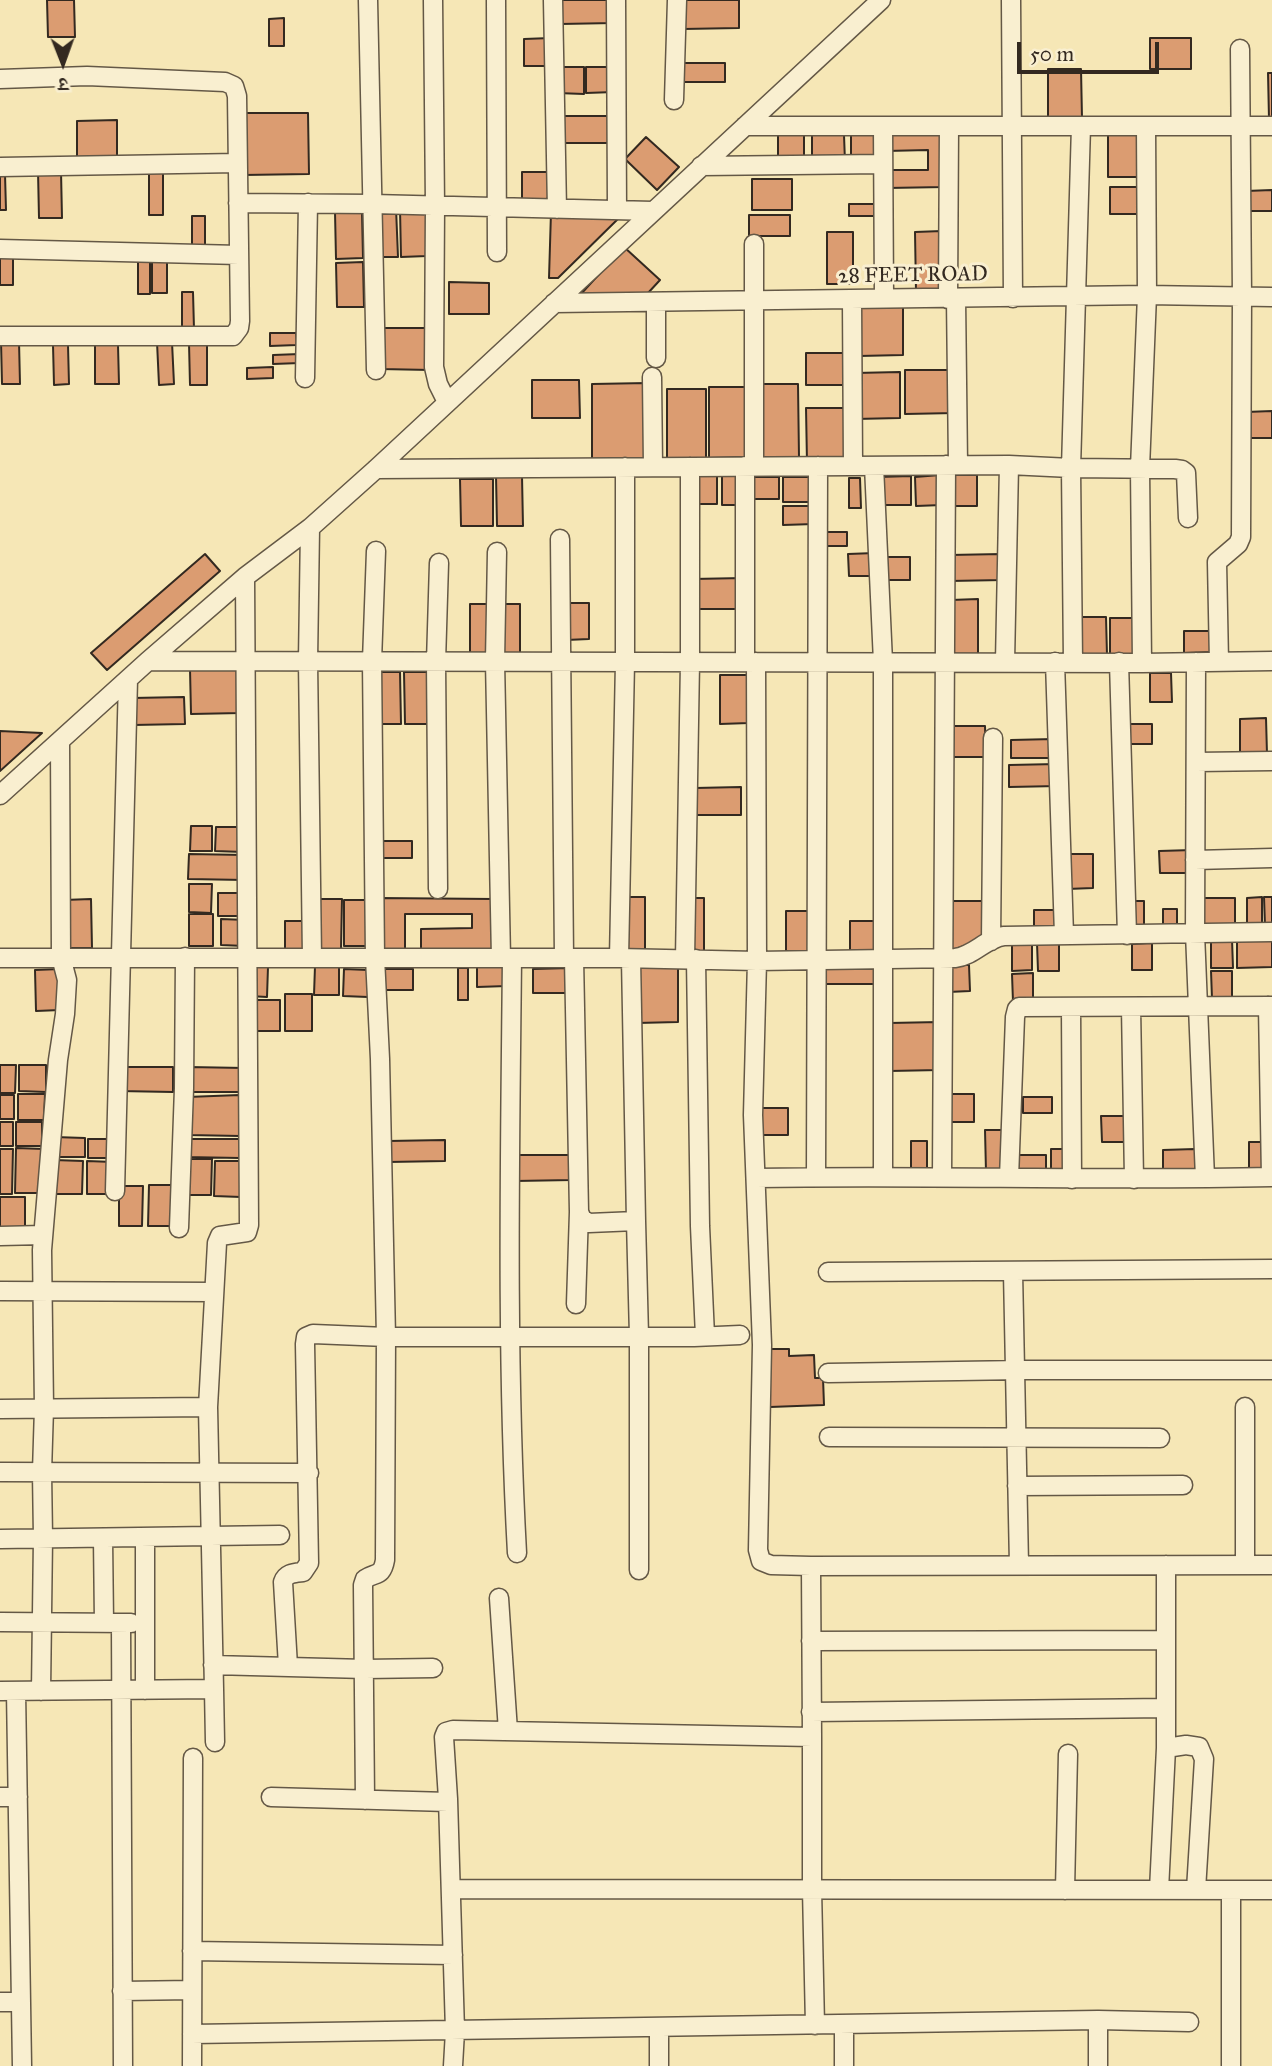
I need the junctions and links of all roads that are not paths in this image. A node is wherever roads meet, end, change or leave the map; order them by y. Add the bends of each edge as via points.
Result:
1 (369, 0) edge
2 (433, 0) edge
3 (496, 0) edge
4 (553, 0) edge
5 (616, 0) edge
6 (677, 0) edge
7 (881, 0) edge
8 (1011, 0) edge
9 (1240, 49) dead end
10 (0, 79) edge
11 (674, 100) dead end
12 (1012, 125) junction
13 (1272, 125) edge
14 (745, 126) junction
15 (883, 126) junction
16 (949, 126) junction
17 (1081, 126) junction
18 (1146, 126) junction
19 (1241, 126) junction
20 (237, 163) junction
21 (883, 164) junction
22 (701, 166) junction
23 (0, 167) edge
24 (238, 203) junction
25 (309, 203) junction
26 (373, 204) junction
27 (435, 206) junction
28 (498, 206) junction
29 (557, 209) junction
30 (617, 210) junction
31 (653, 211) junction
32 (754, 244) dead end
33 (0, 249) edge
34 (497, 252) dead end
35 (239, 255) junction
36 (1147, 295) junction
37 (1077, 297) junction
38 (1242, 297) junction
39 (1272, 297) edge
40 (1013, 298) junction
41 (884, 299) junction
42 (952, 299) junction
43 (755, 300) junction
44 (852, 300) junction
45 (656, 302) junction
46 (554, 303) junction
47 (0, 336) edge
48 (656, 358) dead end
49 (376, 370) dead end
50 (305, 377) dead end
51 (652, 377) dead end
52 (447, 402) junction
53 (952, 465) junction
54 (1009, 465) junction
55 (750, 466) junction
56 (818, 466) junction
57 (853, 466) junction
58 (874, 466) junction
59 (625, 467) junction
60 (653, 467) junction
61 (690, 467) junction
62 (1071, 468) junction
63 (1140, 468) junction
64 (376, 469) junction
65 (1188, 518) dead end
66 (310, 528) junction
67 (560, 539) dead end
68 (376, 551) dead end
69 (497, 552) dead end
70 (439, 564) dead end
71 (245, 578) junction
72 (148, 661) junction
73 (246, 661) junction
74 (309, 661) junction
75 (372, 661) junction
76 (1272, 661) edge
77 (436, 662) junction
78 (495, 662) junction
79 (561, 662) junction
80 (625, 662) junction
81 (690, 662) junction
82 (750, 662) junction
83 (818, 662) junction
84 (883, 662) junction
85 (945, 662) junction
86 (1005, 662) junction
87 (1064, 662) junction
88 (1119, 662) junction
89 (1196, 662) junction
90 (1219, 662) junction
91 (1142, 663) junction
92 (128, 679) junction
93 (993, 738) dead end
94 (60, 741) junction
95 (1272, 761) edge
96 (1196, 762) junction
97 (0, 795) edge
98 (1272, 858) edge
99 (1195, 860) junction
100 (438, 889) dead end
101 (1272, 932) edge
102 (1195, 933) junction
103 (1127, 934) junction
104 (1064, 935) junction
105 (991, 941) junction
106 (61, 957) junction
107 (121, 957) junction
108 (185, 957) junction
109 (0, 958) edge
110 (248, 958) junction
111 (312, 958) junction
112 (375, 958) junction
113 (506, 958) junction
114 (569, 958) junction
115 (625, 958) junction
116 (943, 958) junction
117 (690, 959) junction
118 (817, 959) junction
119 (882, 960) junction
120 (757, 961) junction
121 (1197, 1006) junction
122 (1270, 1006) edge
123 (1071, 1007) junction
124 (1131, 1007) junction
125 (816, 1177) junction
126 (883, 1177) junction
127 (942, 1177) junction
128 (1271, 1177) edge
129 (756, 1178) junction
130 (1009, 1178) junction
131 (1205, 1178) junction
132 (1072, 1179) junction
133 (1134, 1179) junction
134 (115, 1192) dead end
135 (579, 1212) junction
136 (636, 1221) junction
137 (179, 1228) dead end
138 (43, 1235) junction
139 (0, 1236) edge
140 (1272, 1269) edge
141 (828, 1272) dead end
142 (1013, 1272) junction
143 (43, 1290) junction
144 (0, 1291) edge
145 (214, 1292) junction
146 (576, 1304) dead end
147 (740, 1335) dead end
148 (639, 1336) junction
149 (705, 1336) junction
150 (386, 1337) junction
151 (510, 1337) junction
152 (1015, 1370) junction
153 (1272, 1370) edge
154 (828, 1373) dead end
155 (208, 1407) junction
156 (1245, 1407) dead end
157 (44, 1408) junction
158 (0, 1409) edge
159 (829, 1437) dead end
160 (1016, 1438) junction
161 (1160, 1438) dead end
162 (0, 1472) edge
163 (42, 1472) junction
164 (209, 1472) junction
165 (309, 1473) junction
166 (1183, 1485) dead end
167 (1017, 1486) junction
168 (280, 1535) dead end
169 (211, 1536) junction
170 (145, 1537) junction
171 (43, 1538) junction
172 (103, 1538) junction
173 (0, 1539) edge
174 (517, 1553) dead end
175 (1245, 1564) junction
176 (1272, 1564) edge
177 (1019, 1565) junction
178 (1166, 1565) junction
179 (811, 1566) junction
180 (639, 1570) dead end
181 (499, 1598) dead end
182 (0, 1622) edge
183 (42, 1622) junction
184 (112, 1623) junction
185 (145, 1623) junction
186 (1166, 1640) junction
187 (811, 1641) junction
188 (213, 1665) junction
189 (288, 1667) junction
190 (433, 1668) dead end
191 (365, 1669) junction
192 (214, 1689) junction
193 (41, 1690) junction
194 (121, 1690) junction
195 (145, 1690) junction
196 (8, 1691) edge
197 (1166, 1708) junction
198 (811, 1712) junction
199 (508, 1731) junction
200 (812, 1737) junction
201 (215, 1742) dead end
202 (1166, 1748) junction
203 (1068, 1754) dead end
204 (193, 1758) dead end
205 (9, 1797) edge
206 (271, 1797) dead end
207 (365, 1800) junction
208 (448, 1802) junction
209 (451, 1889) junction
210 (812, 1889) junction
211 (1065, 1890) junction
212 (1159, 1890) junction
213 (1196, 1890) junction
214 (1231, 1890) junction
215 (1272, 1890) edge
216 (0, 1903) edge
217 (19, 1903) junction
218 (192, 1951) junction
219 (453, 1955) junction
220 (192, 1990) junction
221 (122, 1991) junction
222 (0, 2002) edge
223 (21, 2002) junction
224 (1098, 2020) junction
225 (1188, 2022) dead end
226 (815, 2025) junction
227 (844, 2025) junction
228 (659, 2028) junction
229 (455, 2031) junction
230 (192, 2034) junction
231 (23, 2066) edge
232 (122, 2066) edge
233 (192, 2066) edge
234 (453, 2066) edge
235 (659, 2066) edge
236 (844, 2066) edge
237 (1098, 2066) edge
238 (1231, 2066) edge

1 - 26 street
2 - 27 street
3 - 28 street
4 - 29 street
5 - 30 street
6 - 11 street
7 - 14 street
8 - 12 street
9 - 19 street
10 - 20 street via 87,76 231,83 237,91
12 - 16 street
12 - 17 street
12 - 40 street
13 - 19 street
14 - 15 street
14 - 22 street
15 - 16 street
15 - 21 street
16 - 42 street
17 - 18 street
17 - 37 street
18 - 19 street
18 - 36 street
19 - 38 street
20 - 23 street
20 - 24 street
21 - 22 street
21 - 41 street
22 - 31 street
24 - 25 street
24 - 35 street
25 - 26 street
25 - 50 street
26 - 27 street
26 - 49 street
27 - 28 street
27 - 52 street via 434,367
28 - 29 street
28 - 34 street
29 - 30 street
30 - 31 street
31 - 46 street
32 - 43 street
33 - 35 street
35 - 47 street via 240,321 233,336
36 - 37 street, 28 FEET ROAD
36 - 38 street, 28 FEET ROAD
36 - 63 street
37 - 40 street, 28 FEET ROAD
37 - 62 street
38 - 39 street, 28 FEET ROAD
38 - 90 street via 1241,537 1217,562
40 - 42 street, 28 FEET ROAD
41 - 42 street, 28 FEET ROAD
41 - 44 street, 28 FEET ROAD
42 - 53 street
43 - 44 street, 28 FEET ROAD
43 - 45 street, 28 FEET ROAD
43 - 55 street
44 - 57 street
45 - 46 street, 28 FEET ROAD
45 - 48 street
46 - 52 street
51 - 60 street
52 - 64 street
53 - 54 street
53 - 58 street
53 - 85 street
54 - 62 street
54 - 86 street
55 - 56 street
55 - 61 street
55 - 82 street
56 - 57 street
56 - 83 street
57 - 58 street
58 - 84 street
59 - 60 street
59 - 64 street
59 - 80 street
60 - 61 street
61 - 81 street
62 - 63 street
62 - 87 street
63 - 65 street via 1184,471
63 - 91 street
64 - 66 street
66 - 71 street
66 - 74 street
67 - 79 street
68 - 75 street
69 - 78 street
70 - 77 street
71 - 72 street
71 - 73 street
72 - 73 street
72 - 92 street
73 - 74 street
73 - 110 street
74 - 75 street
74 - 111 street
75 - 77 street
75 - 112 street
76 - 90 street
77 - 78 street
77 - 100 street
78 - 79 street
78 - 113 street
79 - 80 street
79 - 114 street
80 - 81 street
80 - 115 street
81 - 82 street
81 - 117 street
82 - 83 street
82 - 120 street
83 - 84 street
83 - 118 street
84 - 85 street
84 - 119 street
85 - 86 street
85 - 116 street
86 - 87 street
87 - 88 street
87 - 104 street
88 - 91 street
88 - 103 street
89 - 90 street
89 - 91 street
89 - 96 street
92 - 94 street
92 - 107 street
93 - 105 street
94 - 97 street
94 - 106 street
95 - 96 street
96 - 99 street
98 - 99 street
99 - 102 street
101 - 102 street
102 - 103 street
102 - 121 street
103 - 104 street
104 - 105 street via 1004,936
105 - 116 street via 962,957
106 - 107 street
106 - 109 street
106 - 138 street via 67,980 65,1014
107 - 108 street
107 - 134 street
108 - 110 street
108 - 137 street
110 - 111 street
110 - 145 street via 249,1224 247,1232 220,1236
111 - 112 street
112 - 113 street
112 - 150 street
113 - 114 street
113 - 151 street
114 - 115 street
114 - 135 street
115 - 117 street
115 - 136 street
116 - 119 street
116 - 127 street
117 - 120 street
117 - 149 street
118 - 119 street
118 - 120 street
118 - 125 street
119 - 126 street
120 - 129 street
121 - 122 street
121 - 124 street
121 - 131 street
122 - 128 street
123 - 124 street
123 - 130 street via 1017,1009
123 - 132 street
124 - 133 street
125 - 126 street
125 - 129 street
126 - 127 street
127 - 130 street
128 - 131 street
129 - 179 street via 762,1345 758,1550 761,1561 771,1565
130 - 132 street
131 - 133 street
132 - 133 street
135 - 136 street via 589,1223
135 - 146 street
136 - 148 street
138 - 139 street
138 - 143 street
140 - 142 street
141 - 142 street
142 - 152 street
143 - 144 street
143 - 145 street
143 - 157 street
145 - 155 street
147 - 149 street
148 - 149 street
148 - 151 street
148 - 180 street
150 - 151 street
150 - 165 street via 306,1337
150 - 191 street via 385,1560 379,1574 365,1579 363,1585
151 - 174 street
152 - 153 street
152 - 154 street
152 - 160 street
155 - 157 street
155 - 164 street
156 - 175 street
157 - 158 street
157 - 163 street
159 - 160 street
160 - 161 street
160 - 167 street
162 - 163 street
163 - 164 street
163 - 171 street
164 - 165 street
164 - 169 street
165 - 189 street via 309,1563 303,1572 291,1573 283,1582
166 - 167 street
167 - 177 street
168 - 169 street
169 - 170 street
169 - 188 street
170 - 172 street
170 - 185 street
171 - 172 street
171 - 173 street
171 - 183 street
172 - 184 street
175 - 176 street
175 - 178 street
177 - 178 street
177 - 179 street
178 - 186 street
179 - 187 street
181 - 199 street
182 - 183 street
183 - 184 street
183 - 193 street
184 - 185 street
184 - 194 street
185 - 195 street
186 - 187 street
186 - 197 street
187 - 198 street
188 - 189 street
188 - 192 street
189 - 191 street
190 - 191 street
191 - 207 street
192 - 195 street
192 - 201 street
193 - 194 street
193 - 196 street
194 - 195 street
194 - 221 street
196 - 205 street
197 - 198 street
197 - 202 street
198 - 200 street
199 - 200 street
199 - 208 street via 446,1732
200 - 210 street
202 - 212 street
202 - 213 street via 1199,1747 1203,1759
203 - 211 street
204 - 218 street
205 - 217 street
206 - 207 street
207 - 208 street
208 - 209 street
209 - 210 street
209 - 219 street
210 - 211 street
210 - 226 street
211 - 212 street
212 - 213 street
213 - 214 street
214 - 215 street
214 - 238 street
216 - 217 street
217 - 223 street
218 - 219 street
218 - 220 street
219 - 229 street
220 - 221 street
220 - 230 street
221 - 232 street
222 - 223 street
223 - 231 street
224 - 225 street
224 - 227 street
224 - 237 street
226 - 227 street
226 - 228 street
227 - 236 street
228 - 229 street
228 - 235 street
229 - 230 street
229 - 234 street
230 - 233 street

